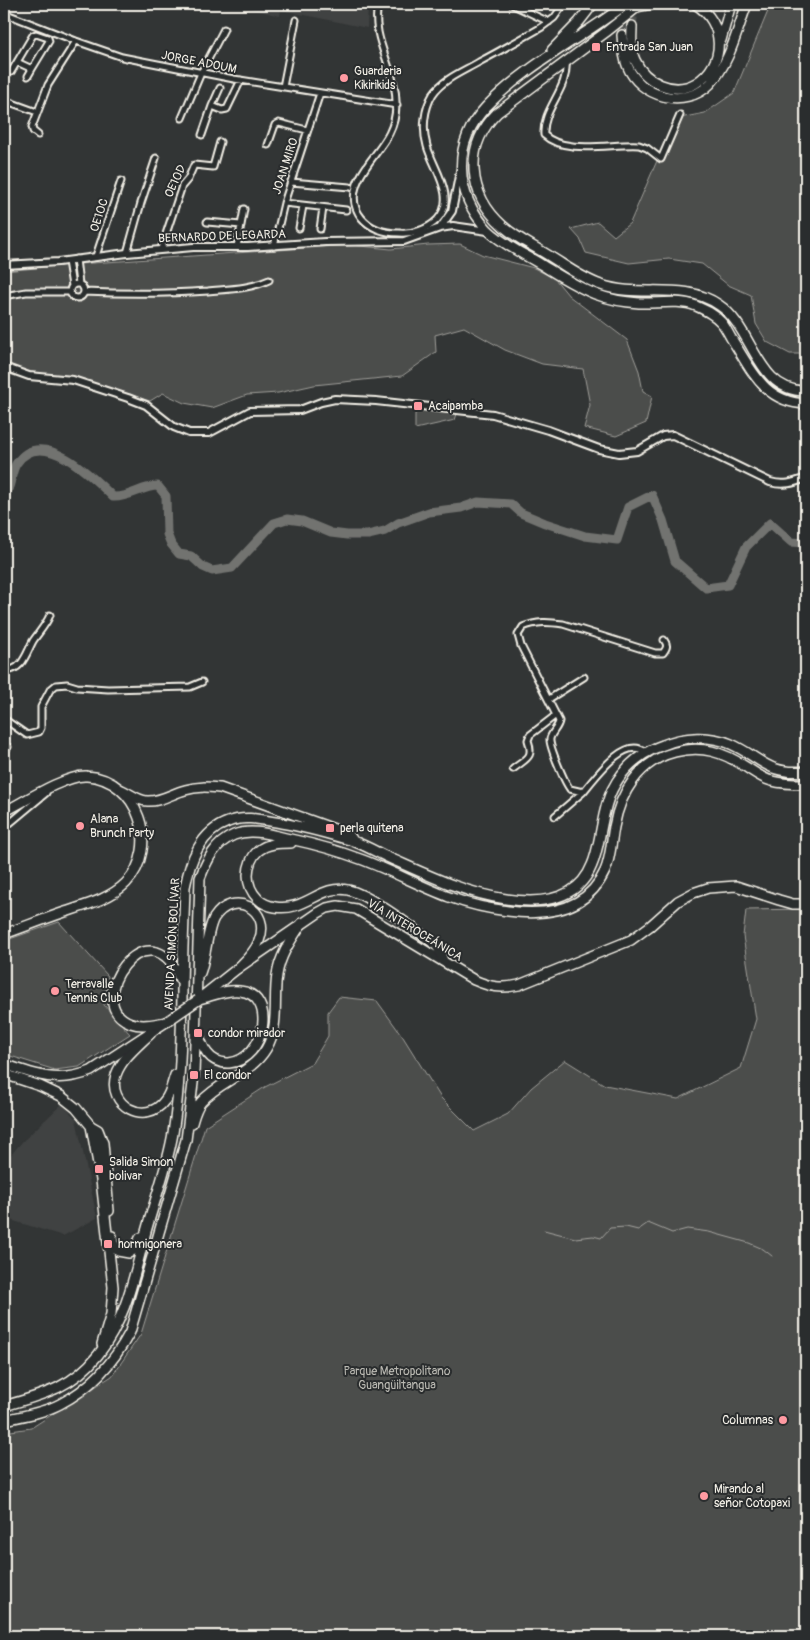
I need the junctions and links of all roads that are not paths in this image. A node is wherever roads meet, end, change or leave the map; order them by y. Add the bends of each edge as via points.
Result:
1 (378, 4) edge
2 (512, 4) edge
3 (564, 4) edge
4 (593, 4) edge
5 (626, 4) edge
6 (651, 4) edge
7 (695, 4) edge
8 (731, 4) edge
9 (747, 4) edge
10 (638, 6) edge
11 (4, 13) edge
12 (296, 20) dead end
13 (548, 22) junction
14 (632, 26) tunnel mouth
15 (44, 28) junction
16 (224, 29) dead end
17 (40, 35) junction
18 (622, 35) tunnel mouth
19 (76, 41) junction
20 (718, 49) junction
21 (566, 61) junction
22 (17, 62) junction
23 (539, 63) junction
24 (32, 69) junction
25 (12, 72) dead end
26 (200, 73) junction
27 (28, 76) dead end
28 (241, 80) junction
29 (283, 87) junction
30 (220, 88) dead end
31 (320, 92) junction
32 (4, 100) edge
33 (397, 105) junction
34 (212, 106) junction
35 (37, 112) junction
36 (680, 115) dead end
37 (182, 118) dead end
38 (307, 130) junction
39 (38, 135) dead end
40 (202, 135) dead end
41 (220, 142) dead end
42 (268, 145) dead end
43 (156, 158) dead end
44 (460, 168) junction
45 (121, 181) dead end
46 (291, 182) junction
47 (350, 187) dead end
48 (284, 203) junction
49 (304, 206) junction
50 (323, 208) junction
51 (244, 209) dead end
52 (346, 210) dead end
53 (207, 222) dead end
54 (241, 225) junction
55 (299, 228) dead end
56 (440, 228) junction
57 (320, 229) dead end
58 (427, 231) junction
59 (488, 231) junction
60 (274, 246) junction
61 (237, 247) junction
62 (161, 249) junction
63 (127, 252) junction
64 (96, 256) junction
65 (76, 259) junction
66 (68, 261) junction
67 (4, 265) edge
68 (269, 280) dead end
69 (79, 284) junction
70 (72, 286) junction
71 (70, 292) junction
72 (84, 292) junction
73 (4, 296) edge
74 (4, 367) edge
75 (806, 391) edge
76 (806, 404) edge
77 (806, 478) edge
78 (50, 615) dead end
79 (664, 640) dead end
80 (4, 669) edge
81 (584, 677) dead end
82 (202, 682) dead end
83 (549, 700) junction
84 (556, 715) junction
85 (5, 722) edge
86 (645, 752) junction
87 (514, 769) dead end
88 (806, 771) edge
89 (806, 784) edge
90 (53, 787) junction
91 (122, 790) junction
92 (583, 792) junction
93 (4, 812) edge
94 (555, 816) dead end
95 (4, 828) edge
96 (354, 842) junction
97 (317, 845) junction
98 (806, 904) edge
99 (302, 923) junction
100 (4, 934) edge
101 (444, 961) junction
102 (238, 968) junction
103 (197, 980) junction
104 (182, 984) junction
105 (198, 999) junction
106 (166, 1022) junction
107 (195, 1023) junction
108 (150, 1033) junction
109 (180, 1058) junction
110 (4, 1064) edge
111 (4, 1074) edge
112 (91, 1126) junction
113 (186, 1140) junction
114 (150, 1215) junction
115 (98, 1356) junction
116 (4, 1406) edge
117 (4, 1420) edge

1 - 33 street via 376,26 396,90
2 - 13 street
3 - 13 street
4 - 23 main road
5 - 23 main road
6 - 10 main road
7 - 20 main road via 714,22
8 - 20 main road
9 - 18 main road via 719,74 701,91 684,97 668,98 654,94 639,83 627,66
10 - 21 main road
11 - 15 street, JORGE ADOUM
12 - 29 street
13 - 58 street via 454,77 433,94 425,117 425,135 445,199 441,214
14 - 20 main road via 634,58 640,70 664,87 696,83 707,73
15 - 17 street
15 - 19 street, JORGE ADOUM
16 - 26 street
17 - 22 street via 33,35
17 - 24 street via 49,42
19 - 26 street, JORGE ADOUM via 122,57
19 - 35 street via 48,85
21 - 36 street via 565,80 543,130 548,138 581,147 640,145 661,159
21 - 75 main road via 487,123 477,142 474,166 486,206 504,227 601,285 619,290 688,292 705,296 720,305 740,327 769,376 782,386
22 - 24 street
22 - 25 street
23 - 44 main road via 508,87 472,126 464,144
24 - 27 street
26 - 28 street, JORGE ADOUM
26 - 37 street
28 - 29 street, JORGE ADOUM
28 - 34 street via 227,110
29 - 31 street, JORGE ADOUM
30 - 34 street
31 - 33 street, JORGE ADOUM
31 - 38 street, JOAN MIRO
32 - 35 street
33 - 58 street via 389,136 359,180 357,212 366,223 388,233
34 - 40 street
35 - 39 street via 32,127
38 - 42 street via 278,123
38 - 46 street, JOAN MIRO
41 - 62 street, OE10D via 213,167 194,165 182,186
43 - 63 street
44 - 56 street via 452,211
44 - 59 main road via 469,201
45 - 64 street, OE10C
46 - 47 street
46 - 48 street, JOAN MIRO
48 - 49 street
48 - 60 street, JOAN MIRO
49 - 50 street
49 - 55 street
50 - 52 street
50 - 57 street
51 - 54 street
53 - 54 street
54 - 61 street
56 - 58 street, BERNARDO DE LEGARDA
56 - 59 street, BERNARDO DE LEGARDA via 463,226
58 - 60 street, BERNARDO DE LEGARDA via 404,241
59 - 76 main road via 570,282 598,295 625,302 692,305 709,312 721,322 756,378 770,393 783,400
60 - 61 street, BERNARDO DE LEGARDA
61 - 62 street, BERNARDO DE LEGARDA
62 - 63 street, BERNARDO DE LEGARDA
63 - 64 street, BERNARDO DE LEGARDA
64 - 65 street, BERNARDO DE LEGARDA
65 - 66 street, BERNARDO DE LEGARDA
65 - 69 street
66 - 67 street, BERNARDO DE LEGARDA
66 - 70 street
68 - 72 street via 230,289 180,293
69 - 70 street
69 - 72 street
70 - 71 street
71 - 72 street via 75,298
71 - 73 street via 26,292
74 - 77 street via 29,376 73,380 128,398 146,405 174,428 190,433 209,433 250,411 300,410 335,399 376,401 502,416 598,449 619,453 637,452 663,436 673,435 770,482 783,485
78 - 80 street via 25,660 11,671
79 - 83 street via 666,648 662,653 655,653 563,624 548,622 523,627 518,635 519,643
81 - 83 street
82 - 85 street via 190,687 108,689 62,683 50,690 45,698 38,732 27,734
83 - 84 street
84 - 87 street via 530,735 528,740 532,751
84 - 92 street via 559,721 550,740 552,748 567,785
86 - 88 main road, AVENIDA SIMÓN BOLÍVAR via 676,740 710,738 732,744 769,767 788,772
86 - 92 street via 637,747 620,755
86 - 96 main road, AVENIDA SIMÓN BOLÍVAR via 623,772 612,791 592,867 584,880 560,897 540,901 506,899 470,891
89 - 97 main road, AVENIDA SIMÓN BOLÍVAR via 771,781 719,752 696,749 656,759 629,785 619,804 605,872 593,889 563,909 542,914 508,911 451,898 362,859
90 - 91 main road via 66,780 86,776 108,781
90 - 93 main road
90 - 95 street
91 - 96 main road via 148,801 202,786 220,788 342,832
91 - 100 main road via 137,811 142,829 141,856 132,877 117,891 98,900
92 - 94 street
96 - 104 main road, AVENIDA SIMÓN BOLÍVAR via 253,818 227,822 209,833 196,850 185,887
97 - 101 main road via 269,844 256,852 248,873 250,887 259,900 289,908 332,890 350,890 427,938 439,949
97 - 103 main road, AVENIDA SIMÓN BOLÍVAR via 262,832 248,832 234,835 211,854 200,878
98 - 101 main road, VÍA INTEROCEÁNICA via 793,904 736,886 708,888 678,901 631,940 504,988 474,980
99 - 101 main road, VÍA INTEROCEÁNICA via 327,908 356,909
99 - 102 main road, VÍA INTEROCEÁNICA
99 - 113 main road via 280,962 276,1020 266,1049 251,1066 201,1102
102 - 103 main road via 255,949 262,931 257,913 249,906 238,904 224,908 213,920 204,964
102 - 105 main road, VÍA INTEROCEÁNICA
103 - 107 main road, AVENIDA SIMÓN BOLÍVAR
104 - 106 main road via 172,962 153,951 133,957 114,982 112,1000 123,1019 138,1024
104 - 109 main road, AVENIDA SIMÓN BOLÍVAR
105 - 106 main road, VÍA INTEROCEÁNICA, bridge
105 - 107 main road via 232,991 248,993 261,1009 263,1025 251,1052 240,1060 227,1063 214,1060 207,1054
106 - 108 main road, VÍA INTEROCEÁNICA
107 - 113 main road, AVENIDA SIMÓN BOLÍVAR via 194,1075
108 - 109 main road via 122,1064 116,1076 115,1090 124,1106 145,1113 161,1105 169,1094
108 - 110 main road, VÍA INTEROCEÁNICA via 77,1077 63,1079 33,1074
109 - 114 main road, AVENIDA SIMÓN BOLÍVAR via 173,1132
111 - 112 main road via 61,1096
112 - 114 main road via 98,1130 103,1143 113,1243 118,1251 129,1253 135,1249
112 - 115 main road via 101,1180 113,1287 110,1314
113 - 117 main road, AVENIDA SIMÓN BOLÍVAR via 136,1313 120,1350 107,1368 60,1404
114 - 115 main road, AVENIDA SIMÓN BOLÍVAR via 129,1298 116,1329
115 - 116 main road, AVENIDA SIMÓN BOLÍVAR via 69,1382 53,1391

